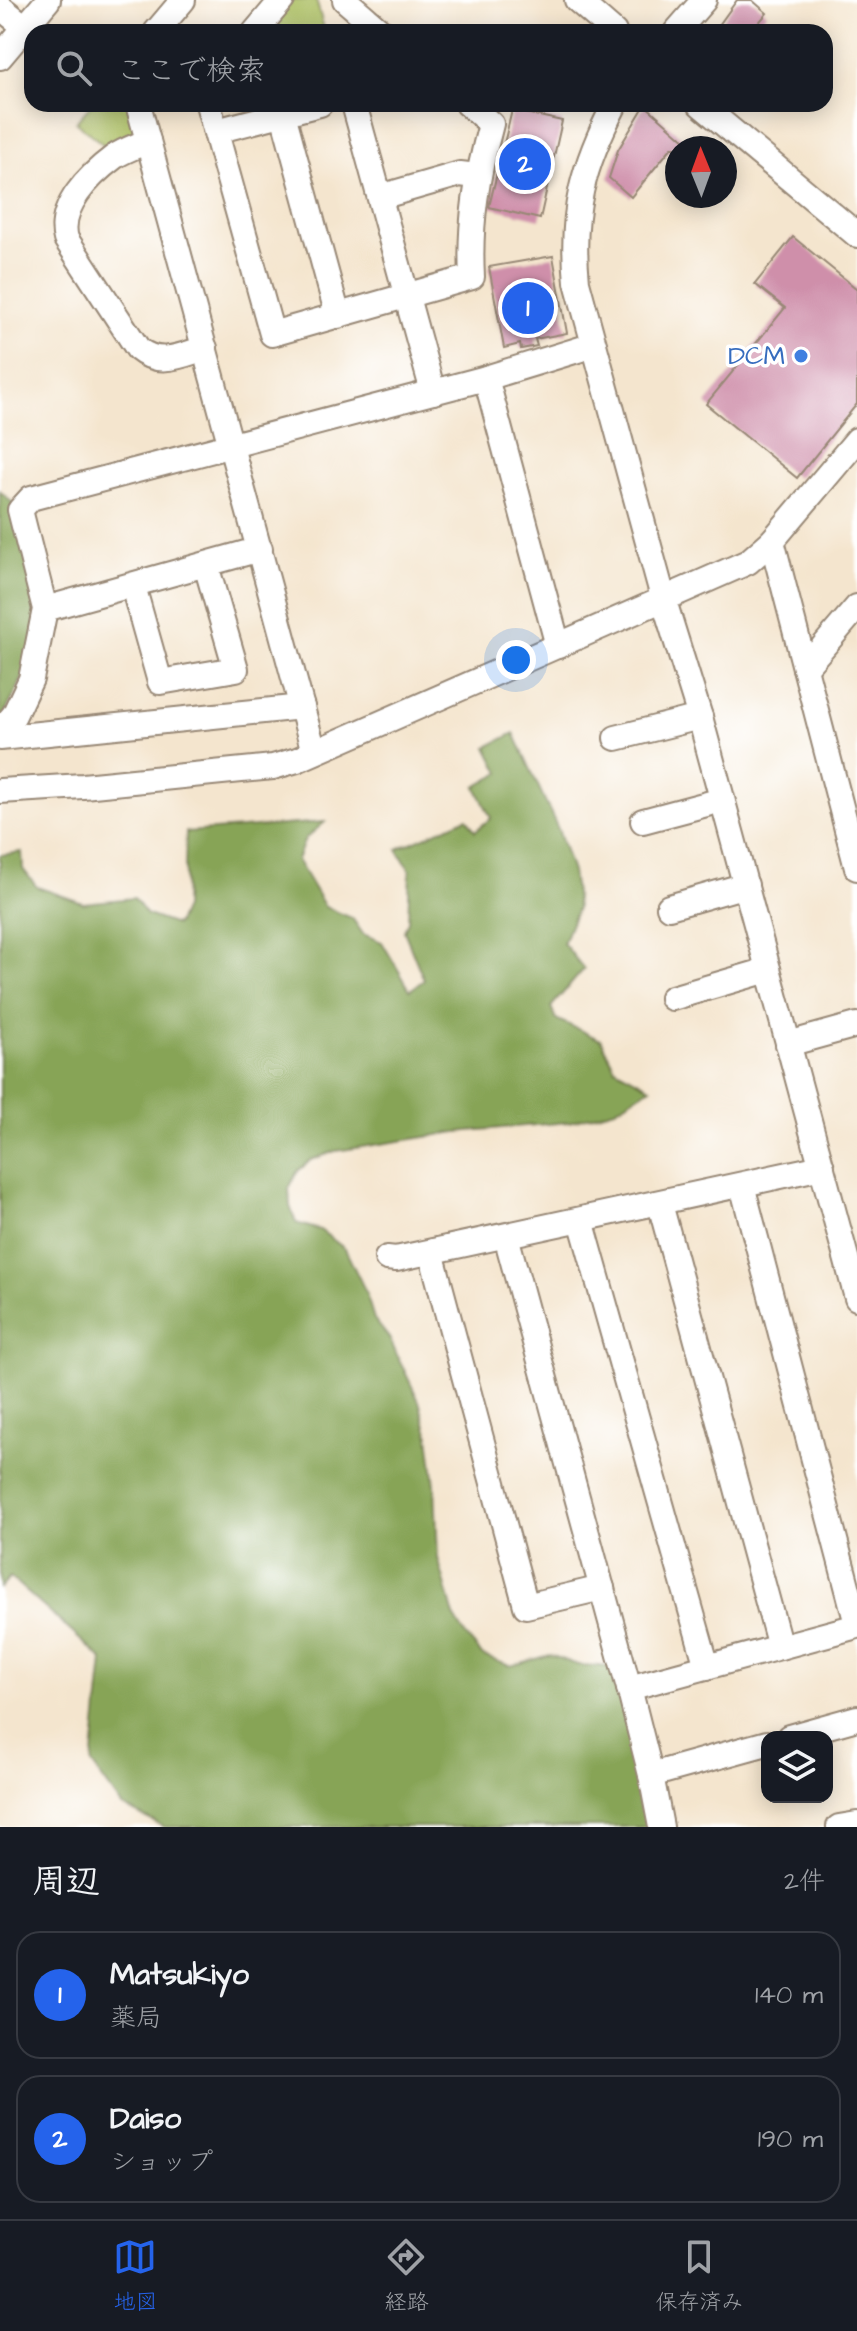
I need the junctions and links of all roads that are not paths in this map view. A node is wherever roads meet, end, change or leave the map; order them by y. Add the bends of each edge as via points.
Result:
1 (48, 0) edge
2 (183, 0) edge
3 (282, 0) edge
4 (345, 0) edge
5 (577, 0) edge
6 (704, 0) edge
7 (0, 7) edge
8 (28, 24) edge
9 (163, 24) edge
10 (262, 24) edge
11 (373, 24) edge
12 (605, 24) edge
13 (683, 24) edge
14 (24, 26) edge
15 (24, 28) edge
16 (0, 57) edge
17 (140, 112) edge
18 (210, 112) edge
19 (290, 112) edge
20 (356, 112) edge
21 (477, 112) edge
22 (611, 112) edge
23 (710, 112) edge
24 (283, 114) junction
25 (216, 131) junction
26 (148, 141) junction
27 (477, 176) junction
28 (380, 197) junction
29 (857, 235) edge
30 (407, 296) junction
31 (338, 316) junction
32 (594, 345) junction
33 (205, 348) junction
34 (486, 378) junction
35 (433, 392) junction
36 (857, 440) edge
37 (232, 444) junction
38 (772, 541) junction
39 (260, 549) junction
40 (206, 565) junction
41 (133, 586) junction
42 (664, 601) junction
43 (857, 607) edge
44 (45, 609) junction
45 (558, 646) junction
46 (805, 668) junction
47 (302, 707) junction
48 (700, 717) junction
49 (0, 731) edge
50 (0, 738) edge
51 (616, 738) dead end
52 (314, 752) junction
53 (0, 791) edge
54 (722, 800) junction
55 (643, 821) dead end
56 (857, 868) edge
57 (746, 885) junction
58 (669, 907) dead end
59 (768, 970) junction
60 (672, 998) dead end
61 (857, 1025) edge
62 (788, 1044) junction
63 (822, 1167) junction
64 (742, 1185) junction
65 (660, 1204) junction
66 (581, 1220) junction
67 (506, 1236) junction
68 (431, 1252) junction
69 (387, 1258) dead end
70 (857, 1298) edge
71 (602, 1588) junction
72 (857, 1625) edge
73 (780, 1647) junction
74 (707, 1667) junction
75 (629, 1688) junction
76 (857, 1718) edge
77 (810, 1731) edge
78 (761, 1745) edge
79 (651, 1775) junction
80 (857, 1824) edge
81 (661, 1827) edge
82 (839, 1827) edge

1 - 8 street
2 - 9 street
3 - 10 street
4 - 11 street
5 - 12 street
6 - 13 street
7 - 14 street
15 - 16 street
17 - 26 street
18 - 25 street
19 - 24 street
20 - 28 street
21 - 27 street via 491,124
22 - 32 street via 583,176 575,231 577,282
23 - 29 street
24 - 25 street
24 - 31 street
25 - 31 street via 272,334
26 - 33 street
26 - 33 street via 116,155 82,186 63,218 63,229 138,349 165,359
27 - 28 street via 460,174
27 - 30 street via 472,277
28 - 30 street
30 - 31 street
30 - 35 street
32 - 34 street
32 - 42 street
33 - 37 street
34 - 35 street
34 - 45 street
35 - 37 street
36 - 38 street
37 - 39 street
37 - 44 street via 31,498 20,510
38 - 42 street via 748,562
38 - 46 street
39 - 40 street
39 - 47 street
40 - 41 street
40 - 41 street via 236,669 160,682
41 - 44 street
42 - 45 street
42 - 48 street
43 - 46 street
44 - 49 street via 31,679
45 - 52 street
46 - 56 street
47 - 50 street
47 - 52 street
48 - 51 street
48 - 54 street
52 - 53 street via 273,767
54 - 55 street
54 - 57 street
57 - 58 street
57 - 59 street
59 - 60 street
59 - 62 street
61 - 62 street
62 - 63 street
63 - 64 street
63 - 70 street
64 - 65 street
64 - 72 street
65 - 66 street
65 - 73 street
66 - 67 street
66 - 74 street
67 - 68 street
67 - 71 street
68 - 69 street
68 - 71 street via 526,1606
71 - 75 street
72 - 73 street
73 - 74 street
74 - 75 street
75 - 79 street
76 - 77 street
78 - 79 street
79 - 81 street
80 - 82 street

